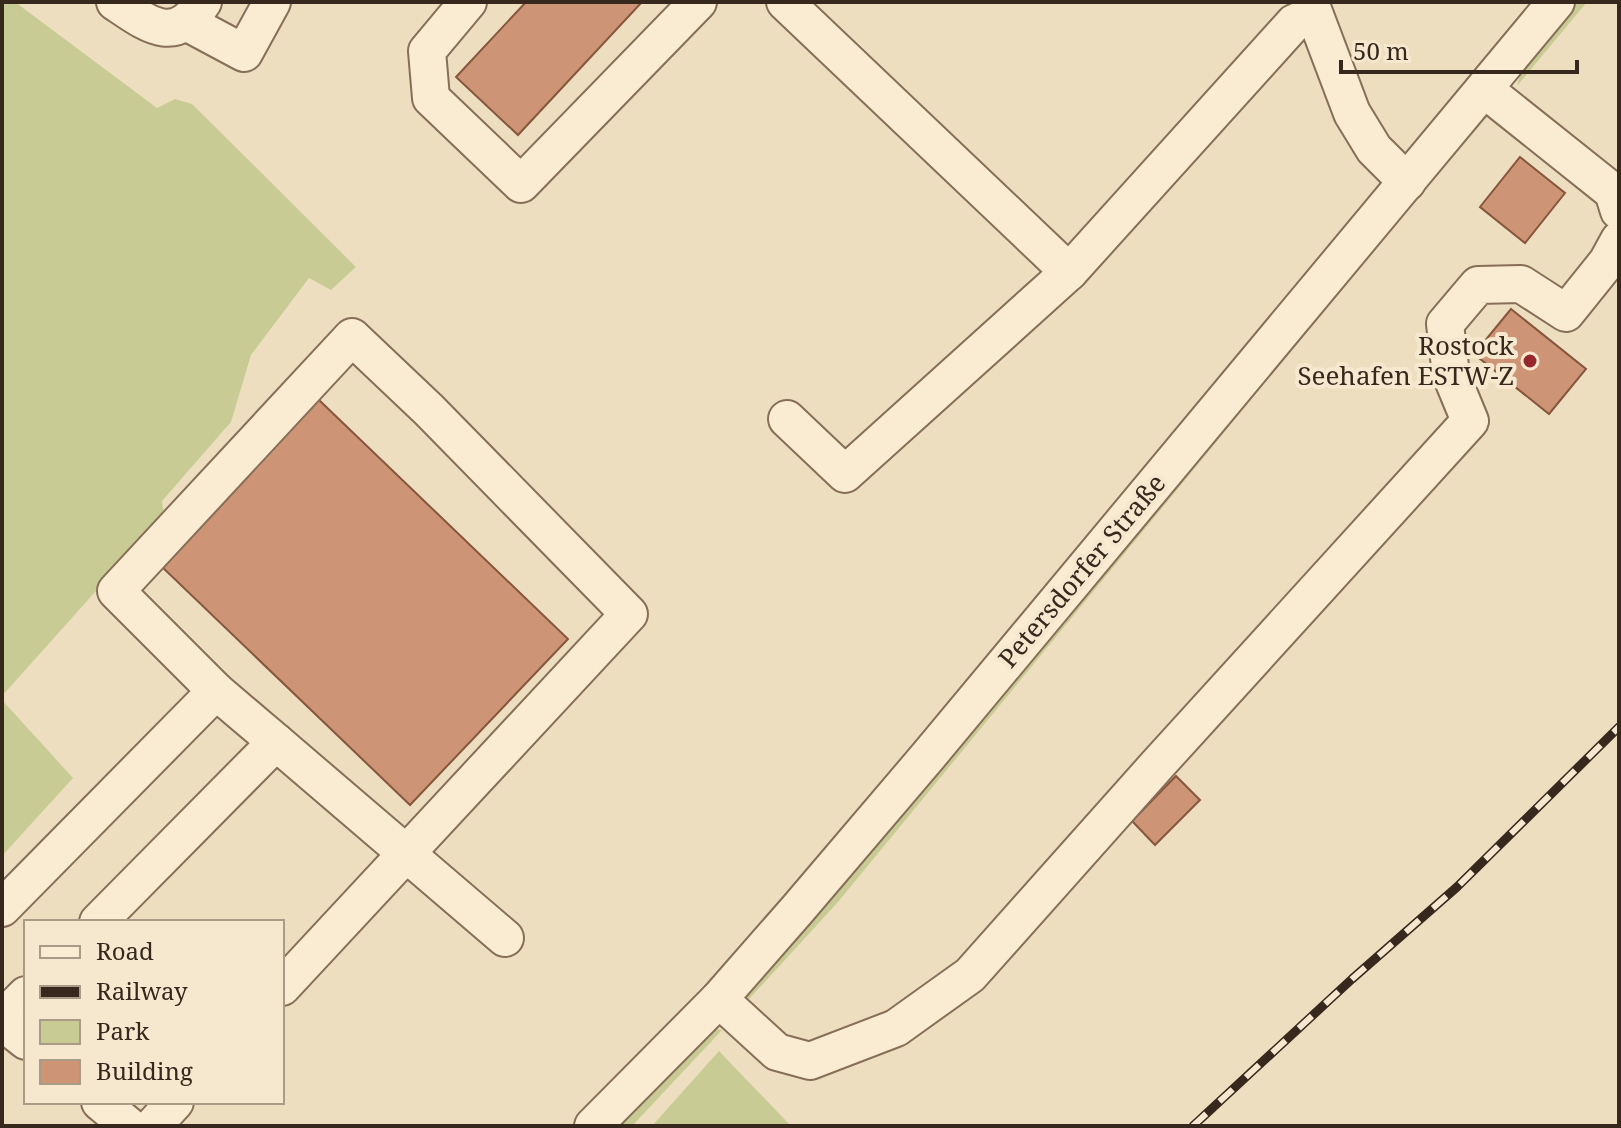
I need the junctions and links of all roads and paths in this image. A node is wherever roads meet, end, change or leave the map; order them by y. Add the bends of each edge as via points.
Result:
1 (115, 2) edge
2 (272, 2) edge
3 (468, 2) edge
4 (698, 2) edge
5 (785, 2) edge
6 (1556, 2) edge
7 (1312, 8) edge
8 (194, 12) edge
9 (1484, 89) junction
10 (1407, 182) junction
11 (1619, 211) edge
12 (1619, 240) edge
13 (1069, 272) junction
14 (787, 419) dead end
15 (216, 691) junction
16 (276, 742) junction
17 (405, 853) junction
18 (2, 908) edge
19 (100, 920) edge
20 (505, 938) dead end
21 (284, 985) edge
22 (24, 997) edge
23 (719, 999) junction
24 (2, 1020) edge
25 (24, 1039) edge
26 (102, 1104) edge
27 (173, 1104) edge
28 (129, 1126) edge
29 (153, 1126) edge
30 (593, 1126) edge

1 - 8 street via 168,30
2 - 8 street via 244,53
3 - 4 street via 427,51 431,98 521,184
5 - 13 street
6 - 9 street, Petersdorfer Straße
7 - 10 street via 1352,113 1374,149
7 - 13 street
9 - 10 street, Petersdorfer Straße
9 - 11 street via 1613,192
10 - 23 street, Petersdorfer Straße
12 - 23 street via 1566,313 1521,284 1478,285 1445,324 1451,375 1470,421 970,975 896,1028 810,1061 777,1052
13 - 14 street via 845,474
15 - 16 street
15 - 17 street via 116,591 352,337 629,614
15 - 18 street
16 - 17 street
16 - 19 street
17 - 20 street
17 - 21 street
22 - 24 street
23 - 30 street, Petersdorfer Straße
24 - 25 street
26 - 28 street
27 - 29 street

